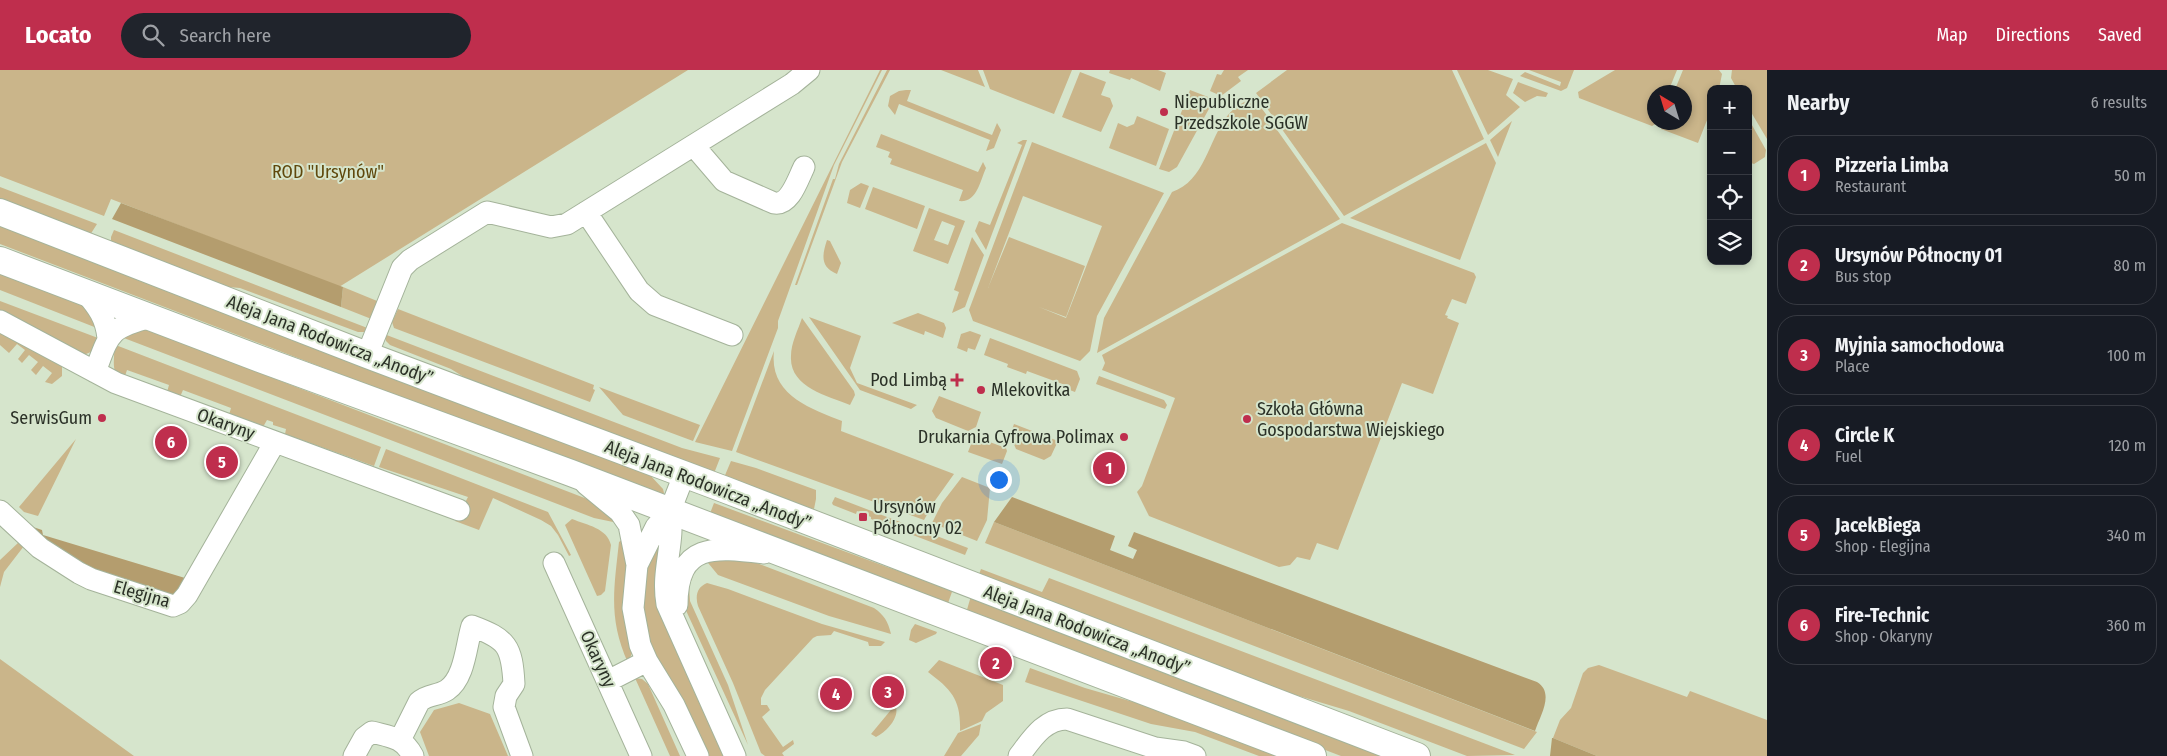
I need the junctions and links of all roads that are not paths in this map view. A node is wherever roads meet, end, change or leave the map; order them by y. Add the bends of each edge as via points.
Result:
1 (809, 70) edge
2 (694, 146) junction
3 (804, 167) dead end
4 (0, 212) edge
5 (586, 212) junction
6 (0, 260) edge
7 (85, 292) junction
8 (151, 317) junction
9 (0, 321) edge
10 (732, 335) dead end
11 (108, 338) junction
12 (367, 355) junction
13 (95, 372) junction
14 (275, 442) junction
15 (574, 475) junction
16 (684, 475) junction
17 (459, 510) dead end
18 (0, 511) edge
19 (670, 511) junction
20 (786, 555) junction
21 (554, 564) dead end
22 (637, 565) junction
23 (676, 628) junction
24 (647, 660) junction
25 (608, 680) junction
26 (400, 740) junction
27 (354, 756) edge
28 (413, 756) edge
29 (522, 756) edge
30 (641, 756) edge
31 (698, 756) edge
32 (735, 756) edge
33 (1018, 756) edge
34 (1195, 756) edge
35 (1313, 756) edge
36 (1417, 756) edge

1 - 2 street via 799,80
2 - 3 street via 724,181 778,204 786,201
2 - 5 street
4 - 12 main road, Aleja Jana Rodowicza „Anody”
5 - 10 street via 639,291 655,305
5 - 12 street via 567,224 551,228 493,212 482,213 410,260 402,268
6 - 7 main road, Aleja Jana Rodowicza „Anody”
7 - 8 main road, Aleja Jana Rodowicza „Anody”
7 - 11 street via 99,308
8 - 11 street via 126,324
8 - 15 main road, Aleja Jana Rodowicza „Anody”
9 - 13 street, Okaryny
11 - 13 street
12 - 16 main road, Aleja Jana Rodowicza „Anody”
13 - 14 street, Okaryny via 116,383
14 - 17 street, Okaryny
14 - 18 street, Elegijna via 187,595 173,606 78,573 40,548
15 - 19 main road, Aleja Jana Rodowicza „Anody”
15 - 22 street via 620,512 630,530
16 - 19 street
16 - 36 main road, Aleja Jana Rodowicza „Anody”
19 - 20 main road, Aleja Jana Rodowicza „Anody”
19 - 22 street via 656,527
19 - 23 street via 673,533 665,587
20 - 23 street via 719,548 697,556 678,581
20 - 35 main road, Aleja Jana Rodowicza „Anody”
21 - 25 street, Okaryny
22 - 24 street via 634,616
23 - 32 street
24 - 25 street
24 - 31 street via 674,705
25 - 30 street, Okaryny
26 - 27 street via 372,732 364,738
26 - 28 street
26 - 29 street via 419,702 443,693 456,681 472,626 502,640 509,653 514,684 506,696 504,707
33 - 34 street via 1048,723 1057,719 1067,719 1156,748

